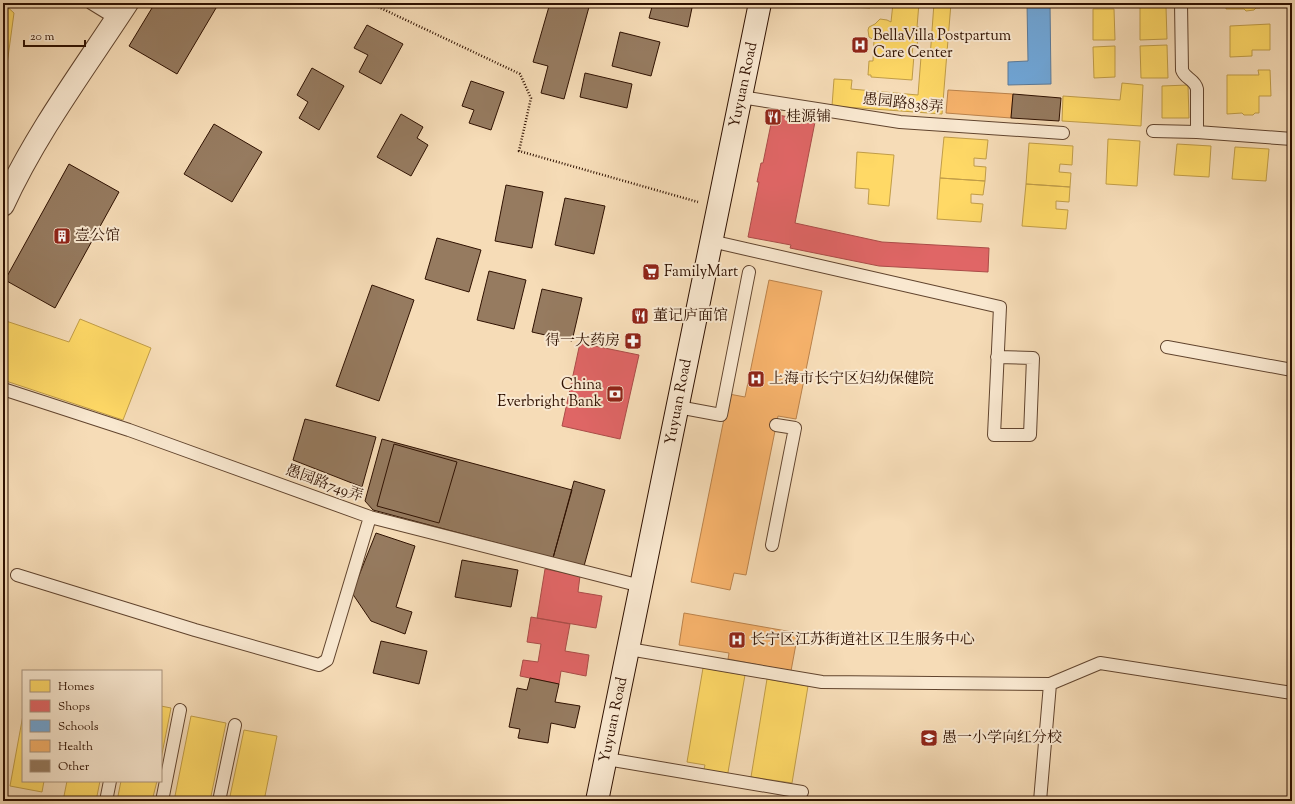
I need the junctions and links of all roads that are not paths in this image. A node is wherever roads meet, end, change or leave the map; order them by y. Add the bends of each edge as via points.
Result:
1 (90, 3) edge
2 (760, 3) edge
3 (1181, 3) edge
4 (122, 11) edge
5 (741, 97) junction
6 (1153, 131) dead end
7 (1197, 132) junction
8 (1063, 133) dead end
9 (1292, 139) edge
10 (10, 174) edge
11 (3, 205) edge
12 (711, 241) junction
13 (749, 272) dead end
14 (1167, 347) dead end
15 (997, 357) junction
16 (1292, 370) edge
17 (3, 389) edge
18 (678, 407) junction
19 (776, 425) dead end
20 (370, 517) junction
21 (772, 545) dead end
22 (17, 575) dead end
23 (641, 586) junction
24 (629, 649) junction
25 (1050, 684) junction
26 (1292, 693) edge
27 (180, 710) dead end
28 (235, 725) dead end
29 (607, 759) junction
30 (110, 782) edge
31 (802, 792) dead end
32 (106, 801) edge
33 (162, 801) edge
34 (220, 801) edge
35 (598, 801) edge
36 (1040, 801) edge

1 - 4 lane
2 - 5 main road, Yuyuan Road
3 - 7 lane via 1182,70 1184,75 1196,83
4 - 10 main road
5 - 8 lane, 愚园路838弄 via 900,122
5 - 12 main road, Yuyuan Road
6 - 7 lane
7 - 9 lane
10 - 11 main road
12 - 15 lane via 1000,307
12 - 18 main road, Yuyuan Road
13 - 18 lane via 723,415
14 - 16 lane
15 - 15 lane via 994,435 1030,435 1033,358
17 - 20 lane, 愚园路749弄 via 129,430
18 - 23 main road, Yuyuan Road
19 - 21 lane via 795,428
20 - 22 lane via 327,660 319,665 194,630
20 - 23 lane, 愚园路749弄
23 - 24 main road, Yuyuan Road
24 - 25 lane via 822,682
24 - 29 main road, Yuyuan Road
25 - 26 lane via 1100,663
25 - 36 lane
27 - 33 lane
28 - 34 lane
29 - 31 lane
29 - 35 main road, Yuyuan Road
30 - 32 lane

